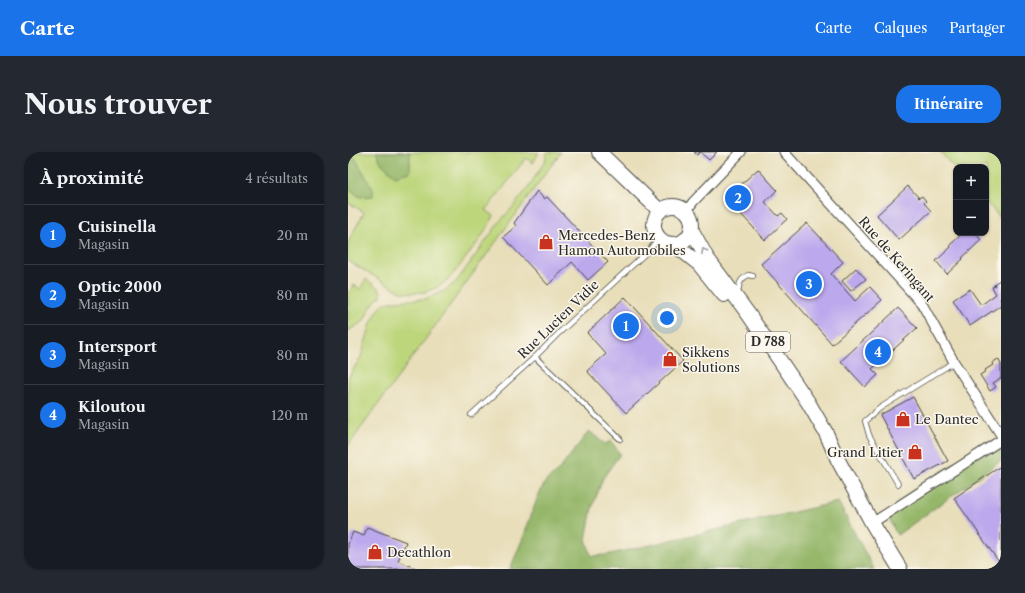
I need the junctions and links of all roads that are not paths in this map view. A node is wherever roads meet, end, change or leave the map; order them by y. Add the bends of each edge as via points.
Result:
1 (599, 152) edge
2 (741, 152) edge
3 (784, 152) edge
4 (660, 211) junction
5 (686, 212) junction
6 (691, 229) junction
7 (659, 238) junction
8 (674, 244) junction
9 (753, 276) dead end
10 (737, 298) junction
11 (535, 357) junction
12 (954, 362) junction
13 (471, 415) dead end
14 (1001, 435) edge
15 (620, 439) dead end
16 (1001, 440) edge
17 (838, 460) junction
18 (898, 484) dead end
19 (874, 526) junction
20 (893, 569) edge
21 (900, 569) edge

1 - 4 main road
2 - 5 street
3 - 12 street, Rue de Keringant via 922,304
4 - 5 main road via 676,207
4 - 7 main road via 654,221 655,233
5 - 6 main road
6 - 8 main road via 685,239
10 -> 6 main road, D 788 via 707,258
7 - 8 main road via 663,242
7 - 11 lane, Rue Lucien Vidie
8 - 17 main road, D 788 via 699,264 740,316
9 - 10 lane via 744,278 739,284
10 - 17 main road, D 788 via 808,402
11 - 13 lane, Rue Lucien Vidie
11 - 15 lane
12 - 14 street, Rue de Keringant
12 - 18 lane via 880,408 866,421 869,435
16 - 19 street
17 - 19 main road, D 788
19 - 20 main road, D 788
19 - 21 main road, D 788

